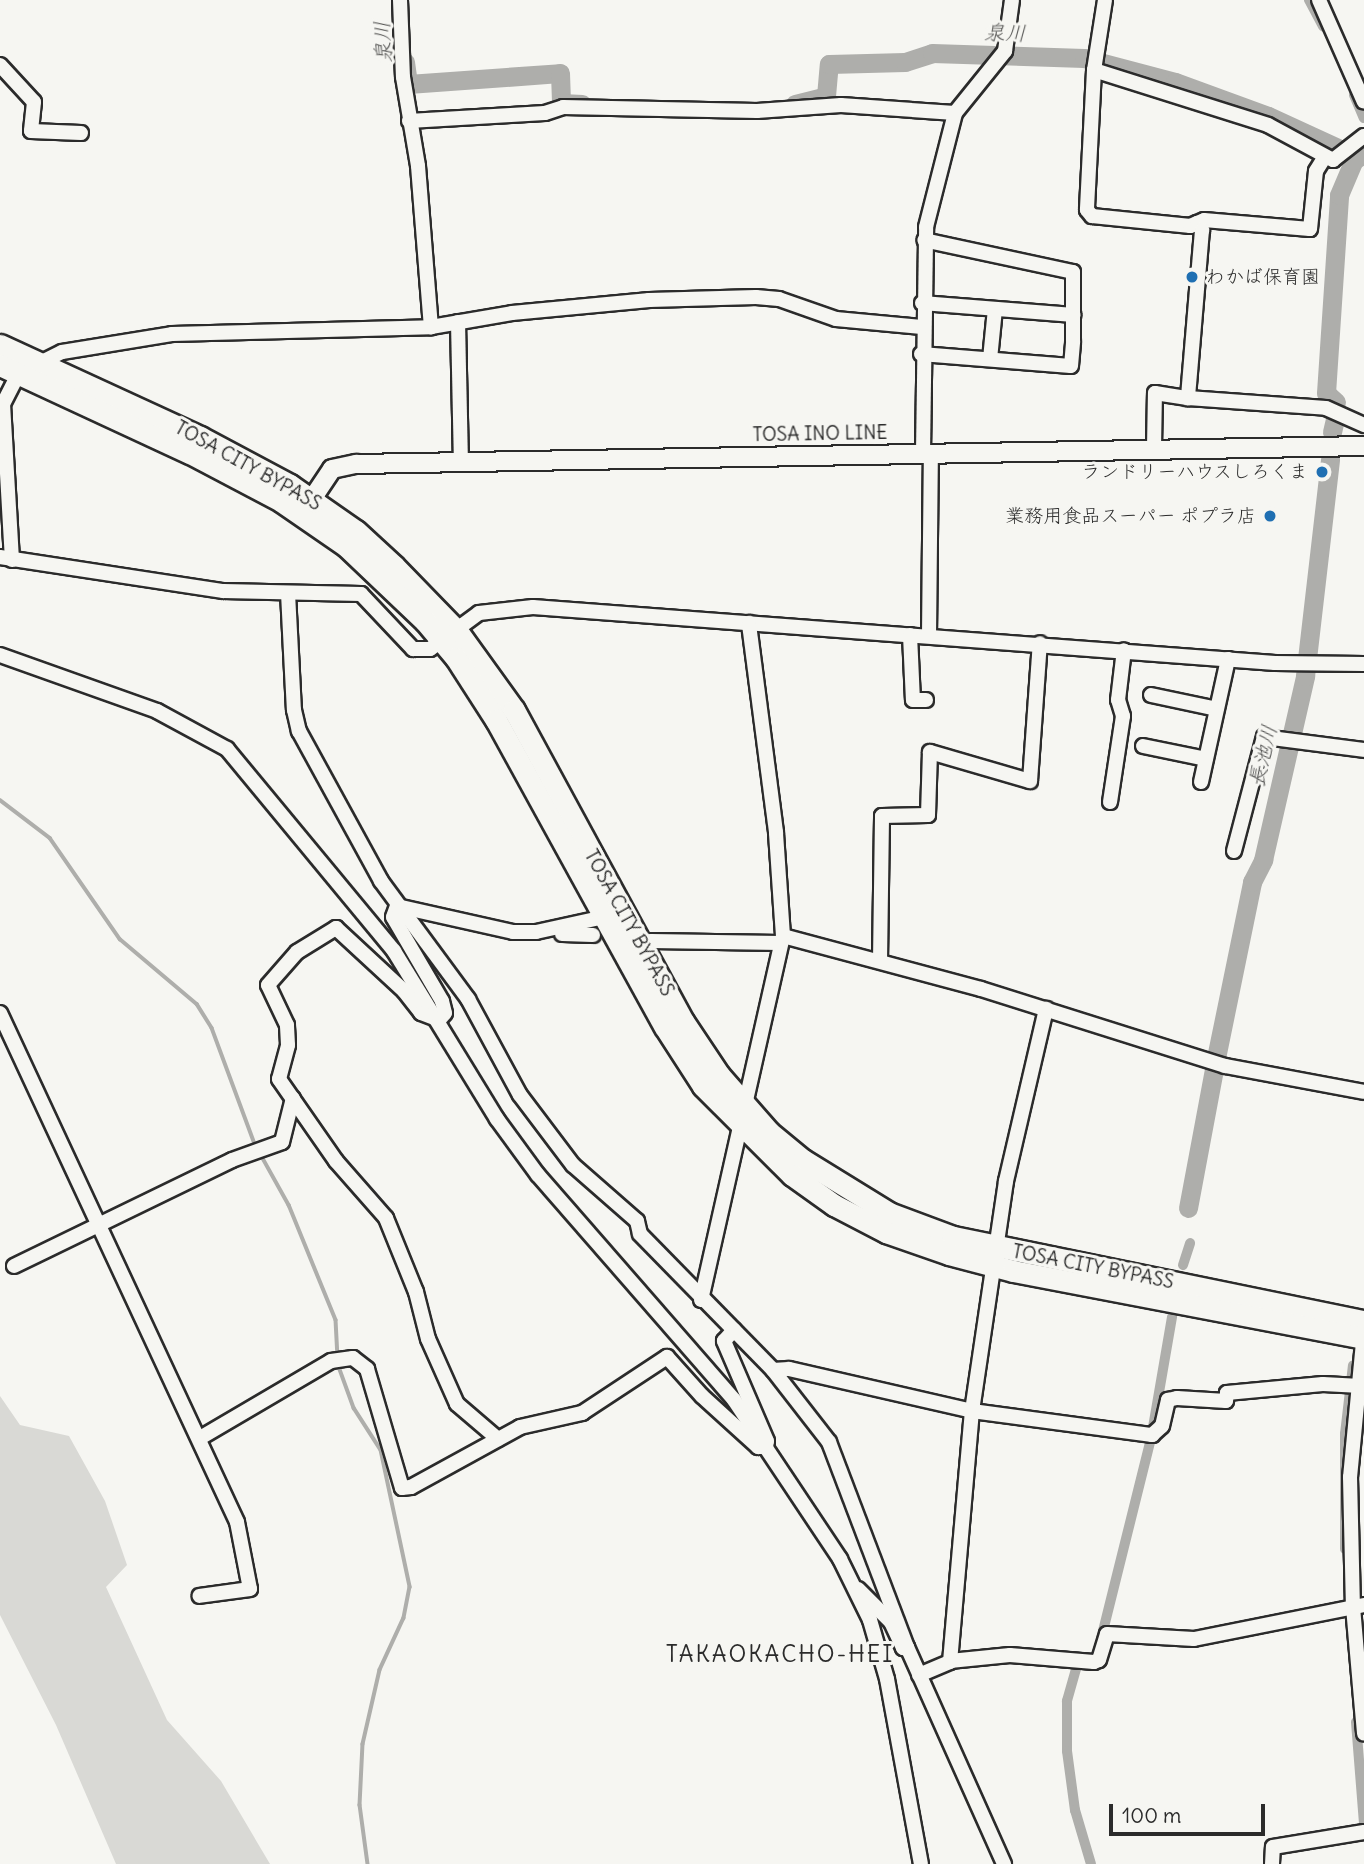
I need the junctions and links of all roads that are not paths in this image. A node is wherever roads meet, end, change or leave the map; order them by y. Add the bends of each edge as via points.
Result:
1 (400, 0) edge
2 (1012, 0) edge
3 (1105, 0) edge
4 (1319, 0) edge
5 (1096, 63) junction
6 (0, 65) edge
7 (1364, 102) edge
8 (955, 113) junction
9 (409, 121) junction
10 (81, 133) dead end
11 (1364, 136) edge
12 (1324, 158) junction
13 (1196, 223) junction
14 (924, 240) junction
15 (922, 303) junction
16 (995, 309) junction
17 (1074, 314) junction
18 (458, 322) junction
19 (431, 327) junction
20 (922, 327) junction
21 (0, 345) edge
22 (921, 354) junction
23 (990, 359) junction
24 (18, 367) edge
25 (1188, 398) junction
26 (1364, 425) edge
27 (1364, 446) edge
28 (1154, 448) junction
29 (927, 453) junction
30 (461, 461) junction
31 (307, 506) junction
32 (6, 558) edge
33 (288, 593) junction
34 (749, 623) junction
35 (910, 635) junction
36 (929, 635) junction
37 (450, 636) junction
38 (1040, 643) junction
39 (1124, 650) junction
40 (0, 655) edge
41 (1228, 659) junction
42 (1364, 664) edge
43 (1151, 695) dead end
44 (926, 700) dead end
45 (1217, 709) junction
46 (1143, 746) dead end
47 (1364, 750) edge
48 (1206, 759) junction
49 (1201, 782) dead end
50 (1110, 802) dead end
51 (1234, 851) dead end
52 (397, 906) junction
53 (599, 926) junction
54 (513, 932) junction
55 (781, 939) junction
56 (743, 940) junction
57 (640, 946) junction
58 (664, 949) dead end
59 (880, 961) junction
60 (1046, 1009) junction
61 (0, 1013) edge
62 (439, 1020) junction
63 (1364, 1092) edge
64 (293, 1098) junction
65 (742, 1116) junction
66 (100, 1221) junction
67 (995, 1258) junction
68 (14, 1266) dead end
69 (701, 1300) junction
70 (734, 1330) junction
71 (1364, 1332) edge
72 (773, 1370) junction
73 (1351, 1385) junction
74 (972, 1411) junction
75 (200, 1438) junction
76 (498, 1439) junction
77 (765, 1447) junction
78 (857, 1589) junction
79 (199, 1596) dead end
80 (1353, 1607) edge
81 (907, 1647) junction
82 (950, 1661) junction
83 (919, 1675) junction
84 (1364, 1734) edge
85 (1363, 1832) edge
86 (921, 1864) edge
87 (1004, 1864) edge
88 (1272, 1864) edge

1 - 9 street
2 - 8 street via 1002,55
3 - 5 street
4 - 7 street
5 - 12 street via 1268,125
5 - 13 street via 1087,210 1092,216
6 - 10 street via 34,102 32,131
8 - 9 street via 841,105 757,111 563,107 545,113
8 - 14 street
9 - 19 street via 424,224
11 - 12 street via 1339,158
12 - 13 street via 1316,171 1310,229 1204,219
13 - 25 street via 1202,230
14 - 15 street
14 - 17 street via 1073,272
15 - 16 street
15 - 20 street
16 - 17 street
16 - 23 street
17 - 23 street via 1070,372
18 - 19 street
18 - 20 street via 649,300 756,297 779,299 836,319
18 - 30 street
19 - 24 street via 172,334 62,352
20 - 22 street
21 - 24 highway, TOSA CITY BYPASS
22 - 23 street
22 - 29 street
24 - 31 highway, TOSA CITY BYPASS via 200,437
24 - 32 street via 3,404
25 - 26 street via 1326,408
25 - 28 street via 1155,393
27 - 28 main road, TOSA INO LINE
28 - 29 main road, TOSA INO LINE
29 - 30 main road, TOSA INO LINE
29 - 36 street
30 - 31 main road, TOSA INO LINE via 340,466 327,474
31 - 37 highway, TOSA CITY BYPASS via 356,531
32 - 33 street via 223,591
33 - 37 street via 361,594 413,649 430,649
33 - 52 street via 299,731
34 - 35 street
34 - 37 street via 507,607 479,613
34 - 55 street via 776,832
35 - 36 street
35 - 44 street via 913,700
36 - 38 street
37 - 53 highway, TOSA CITY BYPASS
37 - 57 highway, TOSA CITY BYPASS via 514,710
38 - 39 street
38 - 59 street via 1030,782 930,752 928,815 882,816
39 - 41 street
39 - 50 street via 1118,700 1123,716
40 - 62 street via 157,711 227,749 344,886
41 - 42 street
41 - 45 street
43 - 45 street
45 - 48 street
46 - 48 street
47 - 51 street via 1264,737
48 - 49 street
52 - 54 street
52 - 62 street via 393,917 442,1001 445,1013
52 - 69 street via 468,999 540,1123 573,1165 637,1221 640,1234
53 - 54 street
53 - 54 street via 530,938
53 - 65 highway, TOSA CITY BYPASS via 703,1086
55 - 56 street
55 - 59 street
55 - 65 street
56 - 57 street via 651,941
56 - 58 street via 692,951
57 - 65 highway, TOSA CITY BYPASS
59 - 60 street
60 - 63 street via 1225,1066
60 - 67 street
61 - 66 street
62 - 64 street via 421,1013 344,932 329,930 297,952 268,985 287,1025 288,1045 279,1079
62 - 77 street via 496,1119 538,1175 718,1381
64 - 66 street via 282,1142
64 - 76 street via 336,1161 386,1218 416,1292 428,1339 457,1404
65 - 67 highway, TOSA CITY BYPASS via 841,1186 890,1213
65 - 69 street
66 - 68 street
66 - 75 street
67 - 71 highway, TOSA CITY BYPASS
67 - 74 street
69 - 70 street
70 - 72 street
70 - 77 street via 724,1341 768,1441
71 - 73 street
72 - 74 street via 801,1371
72 - 81 street via 841,1464
73 - 74 street via 1227,1392 1226,1401 1177,1398 1168,1401 1162,1426 1152,1435
73 - 80 street
74 - 82 street
75 - 76 street via 337,1360 353,1358 367,1369 402,1488
75 - 79 street via 237,1522 250,1589
76 - 77 street via 520,1427 582,1413 667,1357 702,1396 758,1447
77 - 78 street
78 - 81 street via 891,1622 903,1648
78 - 86 street via 887,1679
80 - 82 street via 1194,1639 1107,1634 1099,1660 1094,1662 1010,1655
80 - 84 street
81 - 83 street
82 - 83 street
83 - 87 street
85 - 88 street via 1273,1847

